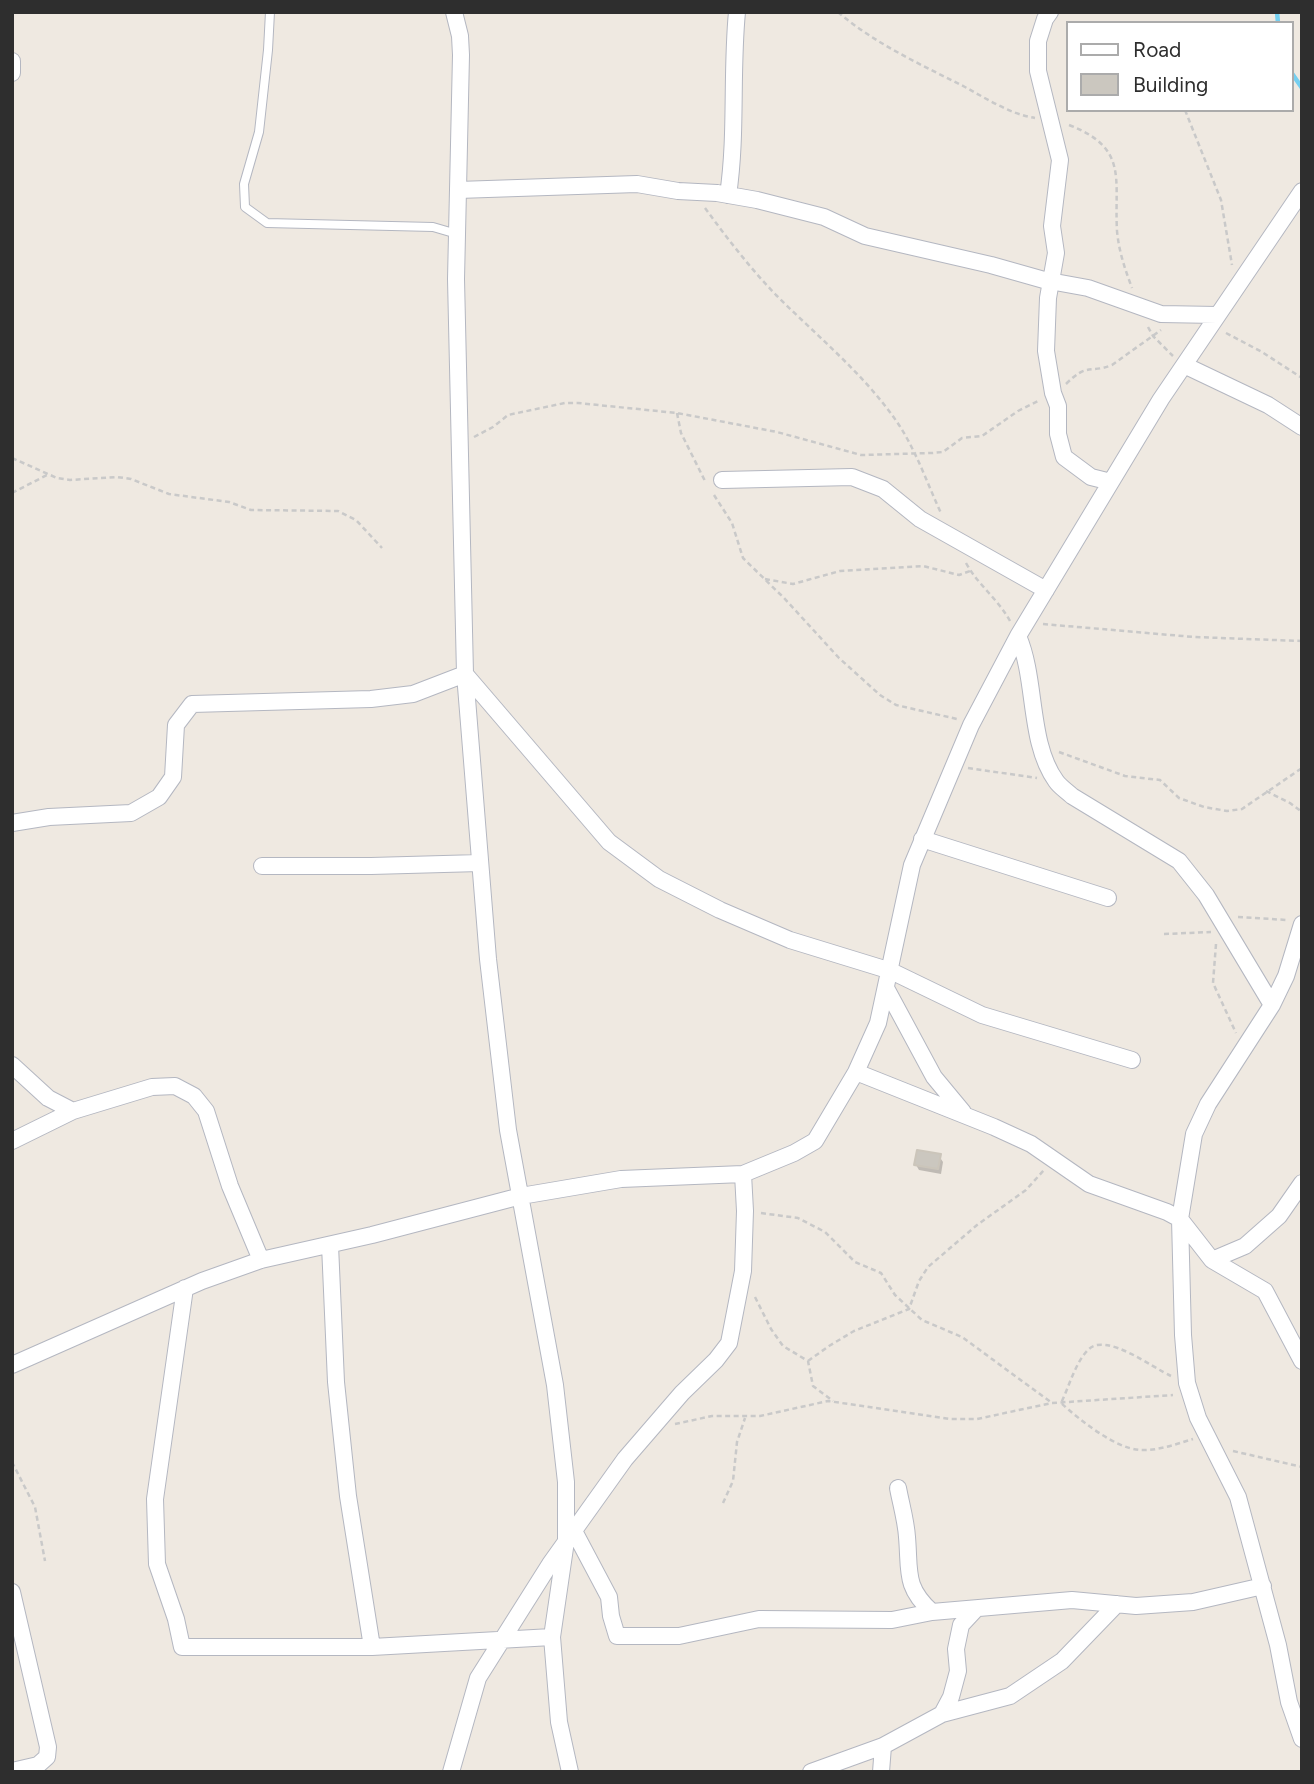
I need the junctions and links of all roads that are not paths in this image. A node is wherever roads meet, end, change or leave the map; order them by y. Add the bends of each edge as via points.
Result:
1 (270, 12) edge
2 (454, 12) edge
3 (737, 12) edge
4 (1050, 12) edge
5 (12, 61) edge
6 (12, 73) edge
7 (458, 190) junction
8 (728, 195) junction
9 (1301, 195) edge
10 (457, 234) junction
11 (1051, 282) junction
12 (1213, 320) junction
13 (1184, 365) junction
14 (1302, 427) edge
15 (1111, 482) junction
16 (715, 483) road end
17 (1046, 590) junction
18 (1022, 630) junction
19 (465, 674) junction
20 (12, 823) edge
21 (922, 839) junction
22 (480, 863) junction
23 (262, 866) dead end
24 (1108, 898) dead end
25 (1298, 923) edge
26 (891, 971) junction
27 (886, 988) junction
28 (1272, 1005) junction
29 (1132, 1060) dead end
30 (12, 1065) edge
31 (856, 1072) junction
32 (73, 1111) junction
33 (965, 1114) junction
34 (12, 1141) edge
35 (743, 1174) junction
36 (1302, 1182) edge
37 (521, 1196) junction
38 (1180, 1219) junction
39 (330, 1245) junction
40 (1212, 1260) junction
41 (261, 1261) junction
42 (185, 1288) junction
43 (12, 1346) edge
44 (1302, 1361) edge
45 (16, 1364) edge
46 (898, 1488) dead end
47 (570, 1536) junction
48 (1263, 1586) junction
49 (12, 1592) edge
50 (1117, 1604) junction
51 (975, 1610) junction
52 (932, 1612) junction
53 (552, 1637) junction
54 (502, 1640) junction
55 (372, 1647) junction
56 (942, 1714) junction
57 (1299, 1723) edge
58 (1302, 1739) edge
59 (883, 1746) junction
60 (12, 1771) edge
61 (451, 1772) edge
62 (570, 1772) edge
63 (811, 1772) edge
64 (881, 1772) edge

1 - 10 lane via 259,132 244,184 245,207 267,223 433,227
2 - 7 street via 461,55
3 - 8 street
4 - 11 street via 1038,41 1038,71 1060,160
5 - 6 street
7 - 8 street via 637,184
7 - 10 street
8 - 11 street via 824,217 865,236
9 - 12 street
10 - 19 street
11 - 12 street via 1088,288 1161,314
11 - 15 street via 1046,351 1063,457 1091,477
12 - 13 street
13 - 14 street via 1268,405
13 - 15 street
15 - 17 street
16 - 17 street via 852,477 883,489 920,519
17 - 18 street
18 - 21 street via 971,725
18 - 28 street via 1042,748 1057,783 1179,860 1206,895
19 - 20 street via 413,694 372,699 192,704 176,725 173,777 159,797 131,813
19 - 22 street
19 - 26 street via 609,842 635,863 720,910 790,940
21 - 24 street
21 - 26 street via 907,887
22 - 23 street
22 - 37 street via 508,1130
25 - 28 street via 1289,967
26 - 27 street
26 - 29 street via 982,1015
27 - 31 street via 878,1023
27 - 33 street via 934,1077
28 - 38 street via 1208,1104 1195,1134
30 - 32 street via 48,1098
31 - 33 street
31 - 35 street via 815,1141
32 - 34 street
32 - 41 street via 152,1087 175,1086 194,1096 206,1111
33 - 38 street via 1031,1144 1088,1184
35 - 37 street via 621,1179
35 - 47 street via 742,1285 729,1343 625,1459
36 - 40 street via 1279,1216 1245,1246
37 - 39 street
37 - 47 street via 555,1384
38 - 40 street
38 - 48 street via 1189,1389 1198,1418 1238,1497
39 - 41 street
39 - 55 street via 347,1483
40 - 44 street via 1265,1291
41 - 42 street
42 - 45 street
42 - 55 street via 155,1499 157,1564 182,1647
43 - 45 street
46 - 52 street via 908,1571 917,1598
47 - 52 street via 609,1597 617,1636 678,1636 759,1619 892,1620
47 - 53 street
47 - 54 street
48 - 50 street via 1193,1602
48 - 57 street via 1289,1702
49 - 60 street via 48,1747 47,1757 38,1765
50 - 51 street via 1072,1600
50 - 56 street via 1062,1661 1010,1696
51 - 52 street
51 - 56 street via 961,1625 958,1671
53 - 54 street
53 - 62 street via 559,1721
54 - 55 street
54 - 61 street via 478,1678
56 - 59 street
57 - 58 street
59 - 63 street
59 - 64 street

